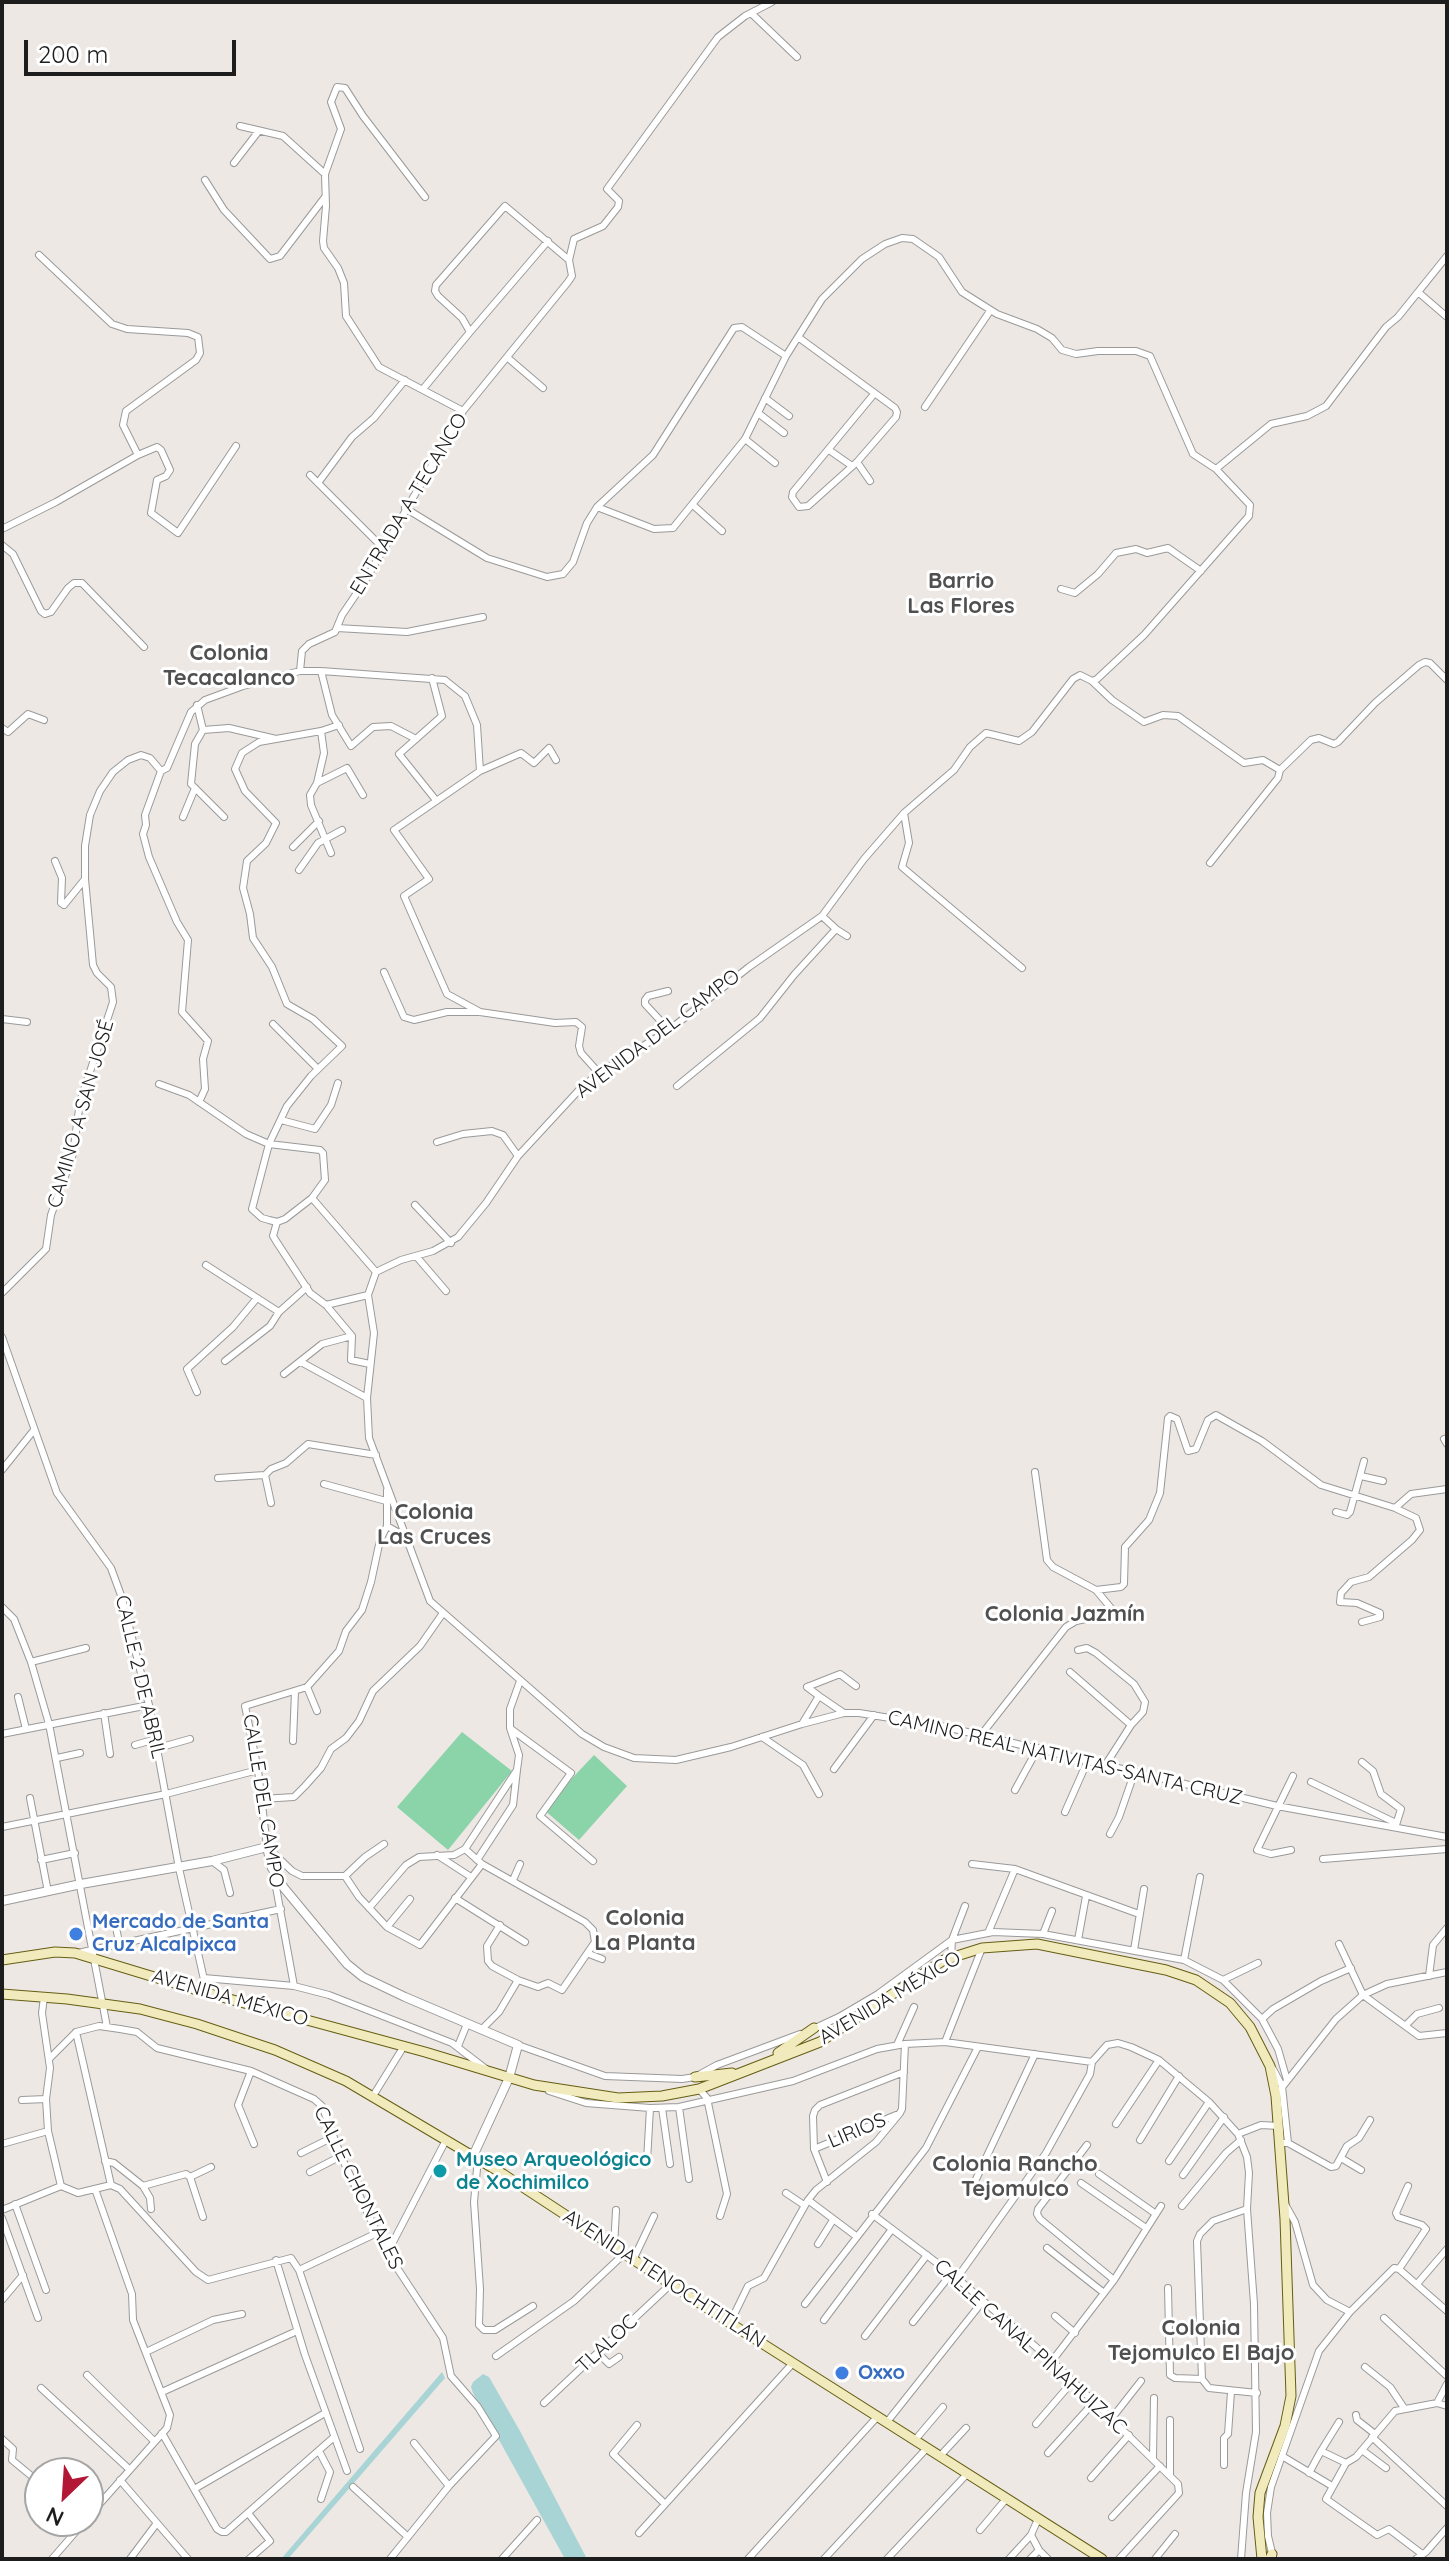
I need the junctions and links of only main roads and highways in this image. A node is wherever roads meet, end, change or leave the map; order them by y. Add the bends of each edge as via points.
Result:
1 (2, 1960) edge
2 (2, 1994) edge
3 (814, 2028) road end
4 (773, 2058) junction
5 (739, 2072) junction
6 (695, 2077) road end
7 (1102, 2559) edge
8 (1262, 2559) edge

1 - 5 main road, AVENIDA MÉXICO via 75,1953 534,2085 618,2098 699,2089
2 - 7 main road, AVENIDA TENOCHTITLÁN via 140,2009 236,2037 373,2096
3 - 4 main road
4 - 5 main road, AVENIDA MÉXICO
4 - 8 main road, AVENIDA MÉXICO via 832,2035 951,1957 982,1948 1037,1944 1186,1976 1230,2003 1250,2027 1270,2066 1284,2143 1291,2396 1260,2493
5 - 6 main road

